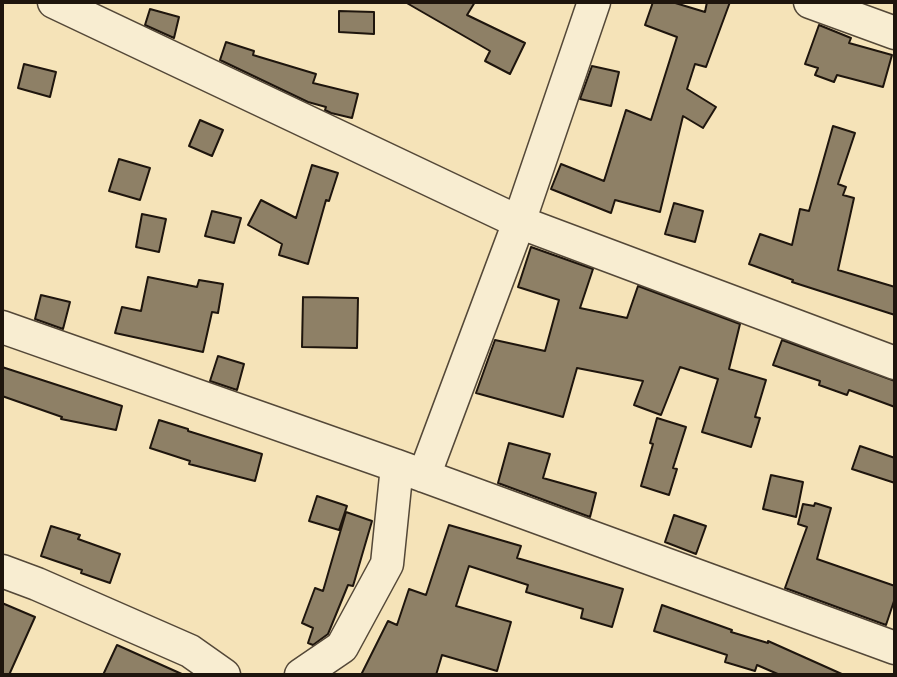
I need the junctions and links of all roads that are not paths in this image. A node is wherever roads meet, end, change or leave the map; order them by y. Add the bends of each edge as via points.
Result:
1 (54, 2) edge
2 (594, 2) edge
3 (810, 2) edge
4 (895, 33) edge
5 (519, 222) junction
6 (2, 327) edge
7 (895, 363) edge
8 (411, 471) junction
9 (2, 571) edge
10 (895, 648) edge
11 (224, 675) edge
12 (301, 675) edge

1 - 5 street
2 - 5 street
3 - 4 street
5 - 7 street
5 - 8 street
6 - 8 street
8 - 10 street
8 - 12 street via 387,564 342,647
9 - 11 street via 190,651

